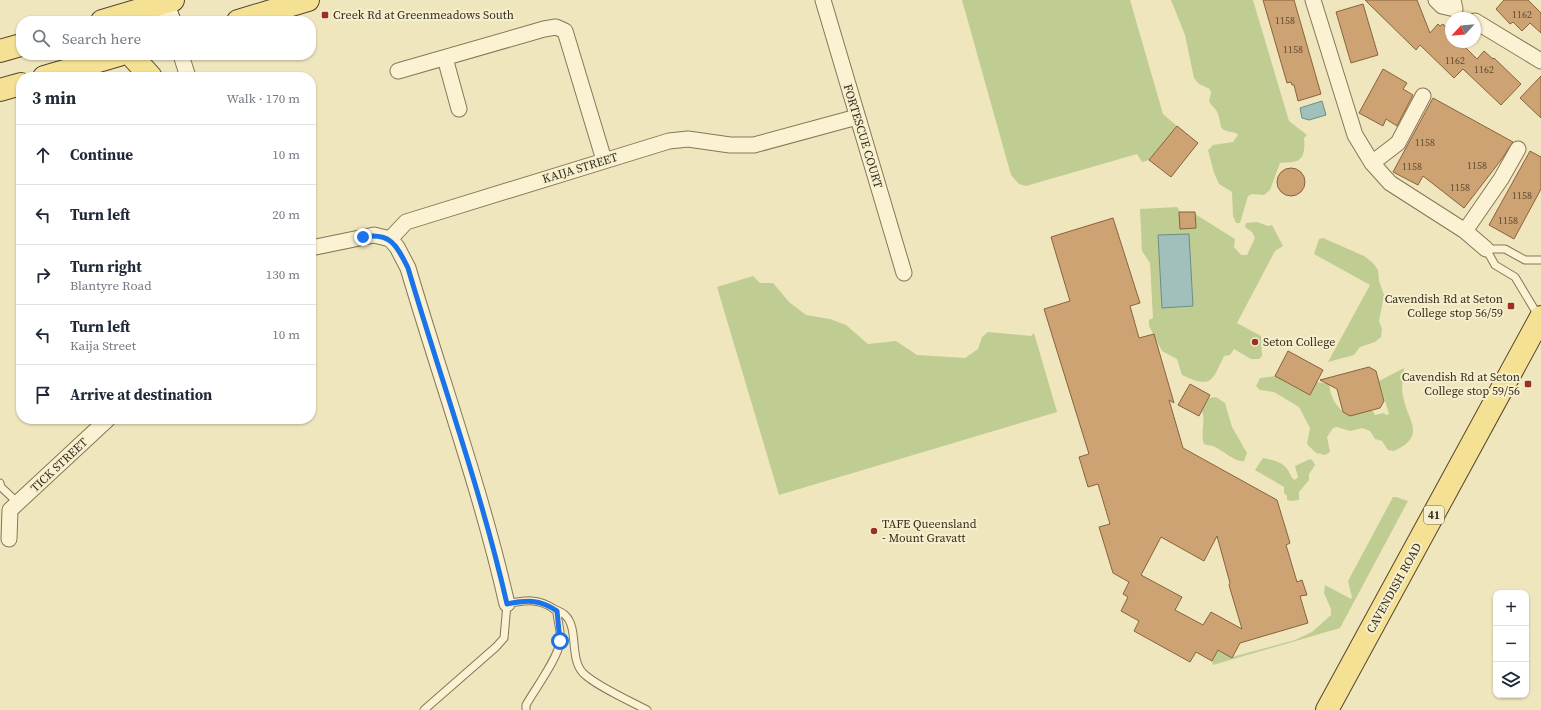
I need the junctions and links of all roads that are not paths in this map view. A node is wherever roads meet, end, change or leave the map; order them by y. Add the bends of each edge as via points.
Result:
1 (308, 0) edge
2 (823, 0) edge
3 (1313, 0) edge
4 (1436, 0) edge
5 (1454, 4) edge
6 (167, 6) edge
7 (1464, 12) edge
8 (124, 16) edge
9 (255, 16) edge
10 (1481, 25) edge
11 (16, 47) edge
12 (0, 52) edge
13 (445, 58) junction
14 (102, 60) edge
15 (136, 60) edge
16 (183, 60) edge
17 (1541, 61) edge
18 (398, 71) dead end
19 (61, 72) edge
20 (146, 72) edge
21 (186, 72) edge
22 (16, 85) edge
23 (0, 90) edge
24 (1423, 96) dead end
25 (459, 109) dead end
26 (857, 117) junction
27 (1518, 149) dead end
28 (604, 160) junction
29 (1372, 163) junction
30 (1465, 231) junction
31 (390, 239) junction
32 (316, 247) edge
33 (1486, 249) junction
34 (1541, 260) edge
35 (904, 273) dead end
36 (1540, 318) edge
37 (102, 424) edge
38 (0, 483) edge
39 (9, 508) edge
40 (8, 539) dead end
41 (507, 604) junction
42 (557, 611) junction
43 (424, 710) edge
44 (526, 710) edge
45 (647, 710) edge
46 (1327, 710) edge

1 - 9 main road
2 - 26 street, FORTESCUE COURT
3 - 29 street via 1355,135
4 - 5 street via 1442,6
5 - 7 street
6 - 8 main road
10 - 17 street
11 - 12 main road
13 - 18 street
13 - 25 street
13 - 28 street via 544,29 556,27 565,31
14 - 19 main road
15 - 20 main road
16 - 21 street
22 - 23 main road
24 - 29 street via 1398,143
26 - 28 street, KAIJA STREET via 754,145 730,145 688,139
26 - 35 street, FORTESCUE COURT
27 - 30 street via 1502,180
28 - 31 street, KAIJA STREET via 406,222
29 - 30 street via 1390,183
30 - 33 street
31 - 32 street via 374,235
31 - 41 street via 408,268 481,503
33 - 34 lane via 1504,249 1525,260
33 - 36 lane via 1495,265 1515,277
36 - 46 main road, CAVENDISH ROAD / 41
37 - 39 street, TICK STREET
38 - 39 lane
39 - 40 street
41 - 42 lane via 529,600 550,606
41 - 43 lane via 504,638
42 - 44 lane via 560,633 558,649 526,705
42 - 45 lane via 565,614 569,622 576,659 584,673 602,686

